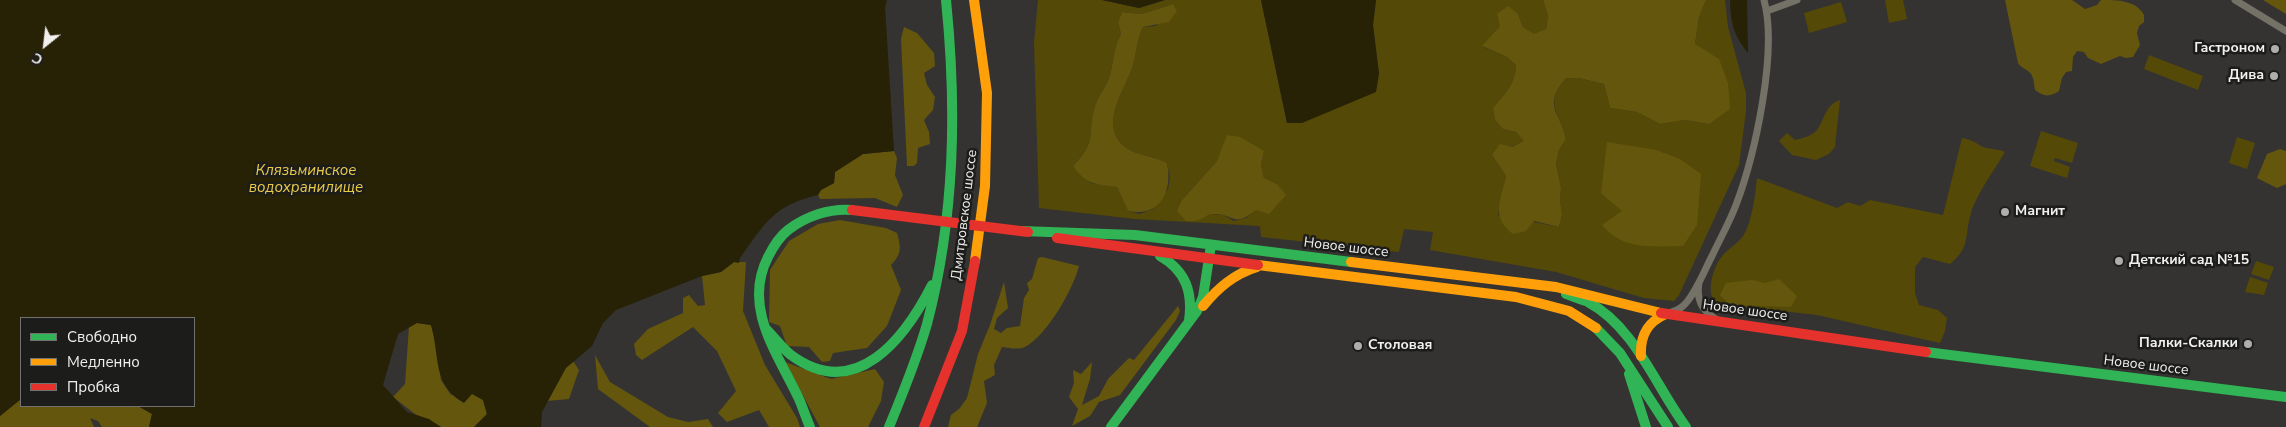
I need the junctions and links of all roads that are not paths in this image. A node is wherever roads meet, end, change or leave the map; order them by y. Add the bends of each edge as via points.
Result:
1 (946, 0) edge
2 (1764, 0) edge
3 (1797, 0) edge
4 (2235, 0) edge
5 (974, 4) edge
6 (1767, 11) junction
7 (2286, 31) edge
8 (1021, 231) junction
9 (1211, 245) junction
10 (1148, 252) junction
11 (1209, 260) junction
12 (940, 262) junction
13 (1261, 266) junction
14 (1699, 280) junction
15 (1518, 283) junction
16 (1682, 307) junction
17 (1666, 314) junction
18 (1687, 317) junction
19 (1719, 321) junction
20 (761, 322) junction
21 (1189, 324) junction
22 (1641, 357) junction
23 (1624, 358) junction
24 (2286, 398) edge
25 (810, 427) edge
26 (889, 427) edge
27 (924, 427) edge
28 (1111, 427) edge
29 (1646, 427) edge
30 (1668, 427) edge
31 (1686, 427) edge

1 - 12 main road, Дмитровское шоссе via 954,83 951,181
2 - 6 street
3 - 6 street
4 - 7 street
5 - 27 main road, Дмитровское шоссе via 987,92 985,186 962,331
6 - 14 street via 1764,90 1748,167 1726,228
8 - 9 main road, Новое шоссе via 1135,236
8 - 10 main road, Новое шоссе
8 - 20 main road via 841,209 804,218 789,229 768,255 760,278 757,305
9 - 11 main road
9 - 15 main road, Новое шоссе
10 - 11 main road, Новое шоссе
10 - 21 main road via 1173,263 1183,276 1192,298
11 - 13 main road, Новое шоссе
11 - 21 main road via 1203,297
12 - 20 main road via 911,326 879,358 865,366 849,371 828,371 806,364 786,351
12 - 26 main road, Дмитровское шоссе via 921,347
13 - 21 main road via 1246,270 1224,283
13 - 23 main road, Новое шоссе via 1547,303 1573,312 1594,325
14 - 16 street
14 - 19 street via 1697,291 1702,307
15 - 17 main road, Новое шоссе via 1557,286 1616,304
15 - 22 main road via 1570,295 1588,304 1619,329
16 - 17 street
16 - 18 street
17 - 18 main road, Новое шоссе
17 - 22 main road via 1646,327 1641,338
18 - 19 main road, Новое шоссе
19 - 24 main road, Новое шоссе via 1975,359
20 - 25 main road
21 - 28 main road
22 - 31 main road
23 - 29 main road
23 - 30 main road

